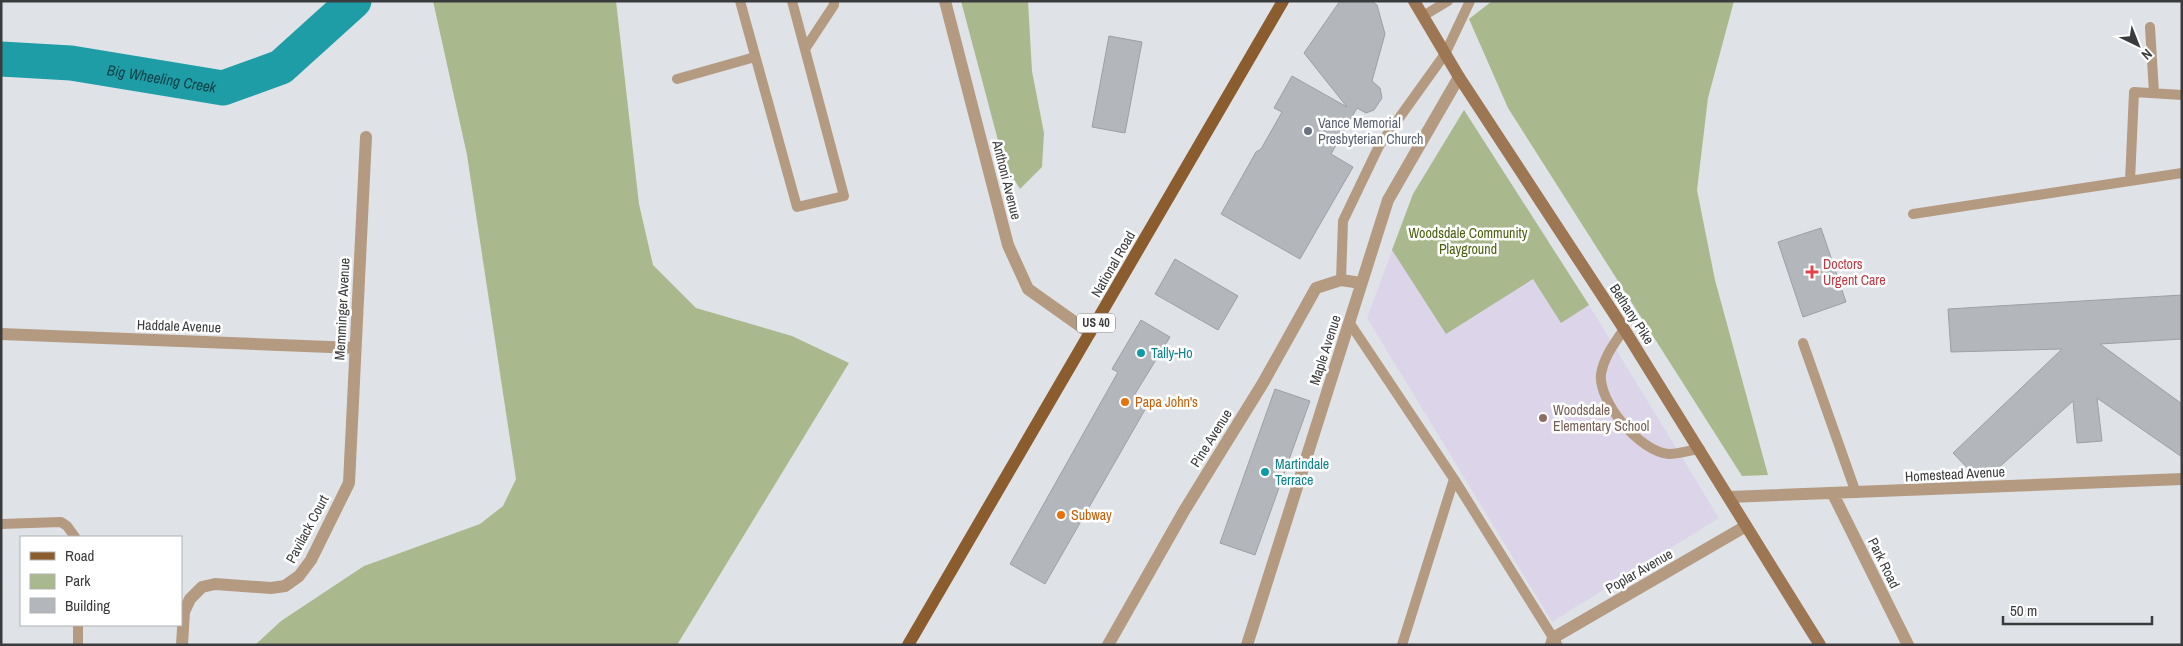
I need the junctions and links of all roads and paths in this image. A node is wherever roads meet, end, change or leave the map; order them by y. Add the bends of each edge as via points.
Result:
1 (740, 1) edge
2 (792, 1) edge
3 (834, 1) edge
4 (946, 1) edge
5 (1283, 1) edge
6 (1414, 1) edge
7 (1448, 1) edge
8 (1470, 1) edge
9 (1423, 16) junction
10 (2150, 27) dead end
11 (805, 49) junction
12 (1445, 54) junction
13 (755, 57) junction
14 (1458, 77) junction
15 (677, 79) dead end
16 (2154, 93) junction
17 (2182, 95) edge
18 (366, 137) dead end
19 (2182, 173) edge
20 (2130, 181) junction
21 (1913, 214) dead end
22 (1340, 280) junction
23 (1361, 283) junction
24 (1349, 322) junction
25 (1624, 329) junction
26 (1090, 333) junction
27 (1, 334) edge
28 (1803, 343) dead end
29 (355, 348) junction
30 (1700, 449) junction
31 (2182, 478) edge
32 (1454, 479) junction
33 (349, 483) joint
34 (1856, 493) junction
35 (1833, 494) junction
36 (1729, 497) junction
37 (1, 524) edge
38 (1746, 526) junction
39 (74, 536) edge
40 (78, 626) edge
41 (1554, 642) edge
42 (78, 645) edge
43 (182, 645) edge
44 (908, 645) edge
45 (1108, 645) edge
46 (1247, 645) edge
47 (1402, 645) edge
48 (1820, 645) edge
49 (1908, 645) edge

1 - 13 lane
2 - 11 lane
3 - 11 lane
4 - 26 street, Anthoni Avenue via 1008,245 1028,289
5 - 26 main road, National Road / US 40
6 - 9 main road, Bethany Pike
7 - 9 lane
8 - 12 lane
9 - 12 main road, Bethany Pike
10 - 16 lane
11 - 13 lane via 844,196 797,207
12 - 14 main road, Bethany Pike
12 - 22 lane via 1379,146 1343,222
13 - 15 lane
14 - 23 street, Maple Avenue via 1388,200
14 - 25 main road, Bethany Pike
16 - 17 lane
16 - 20 lane via 2134,92
18 - 29 street, Memminger Avenue
19 - 20 lane
20 - 21 lane
22 - 23 street, Pine Avenue
22 - 45 street, Pine Avenue via 1316,288
23 - 24 street, Maple Avenue
24 - 32 lane
24 - 46 street, Maple Avenue
25 - 30 main road, Bethany Pike
25 - 30 lane via 1606,357 1601,375 1606,398 1629,433 1647,448 1669,454
26 - 44 main road, National Road / US 40
27 - 29 street, Haddale Avenue
28 - 34 lane
29 - 33 street, Memminger Avenue
30 - 36 main road, Bethany Pike
31 - 34 street, Homestead Avenue
32 - 41 lane
32 - 47 lane
33 - 43 street, Pavilack Court via 311,560 299,576 285,586 271,588 215,584 202,587 190,599 184,612
34 - 35 street, Homestead Avenue
35 - 36 street, Homestead Avenue
35 - 49 street, Park Road
36 - 38 main road, Bethany Pike
37 - 39 lane via 61,522
38 - 41 street, Poplar Avenue
38 - 48 main road, Bethany Pike
40 - 42 lane

